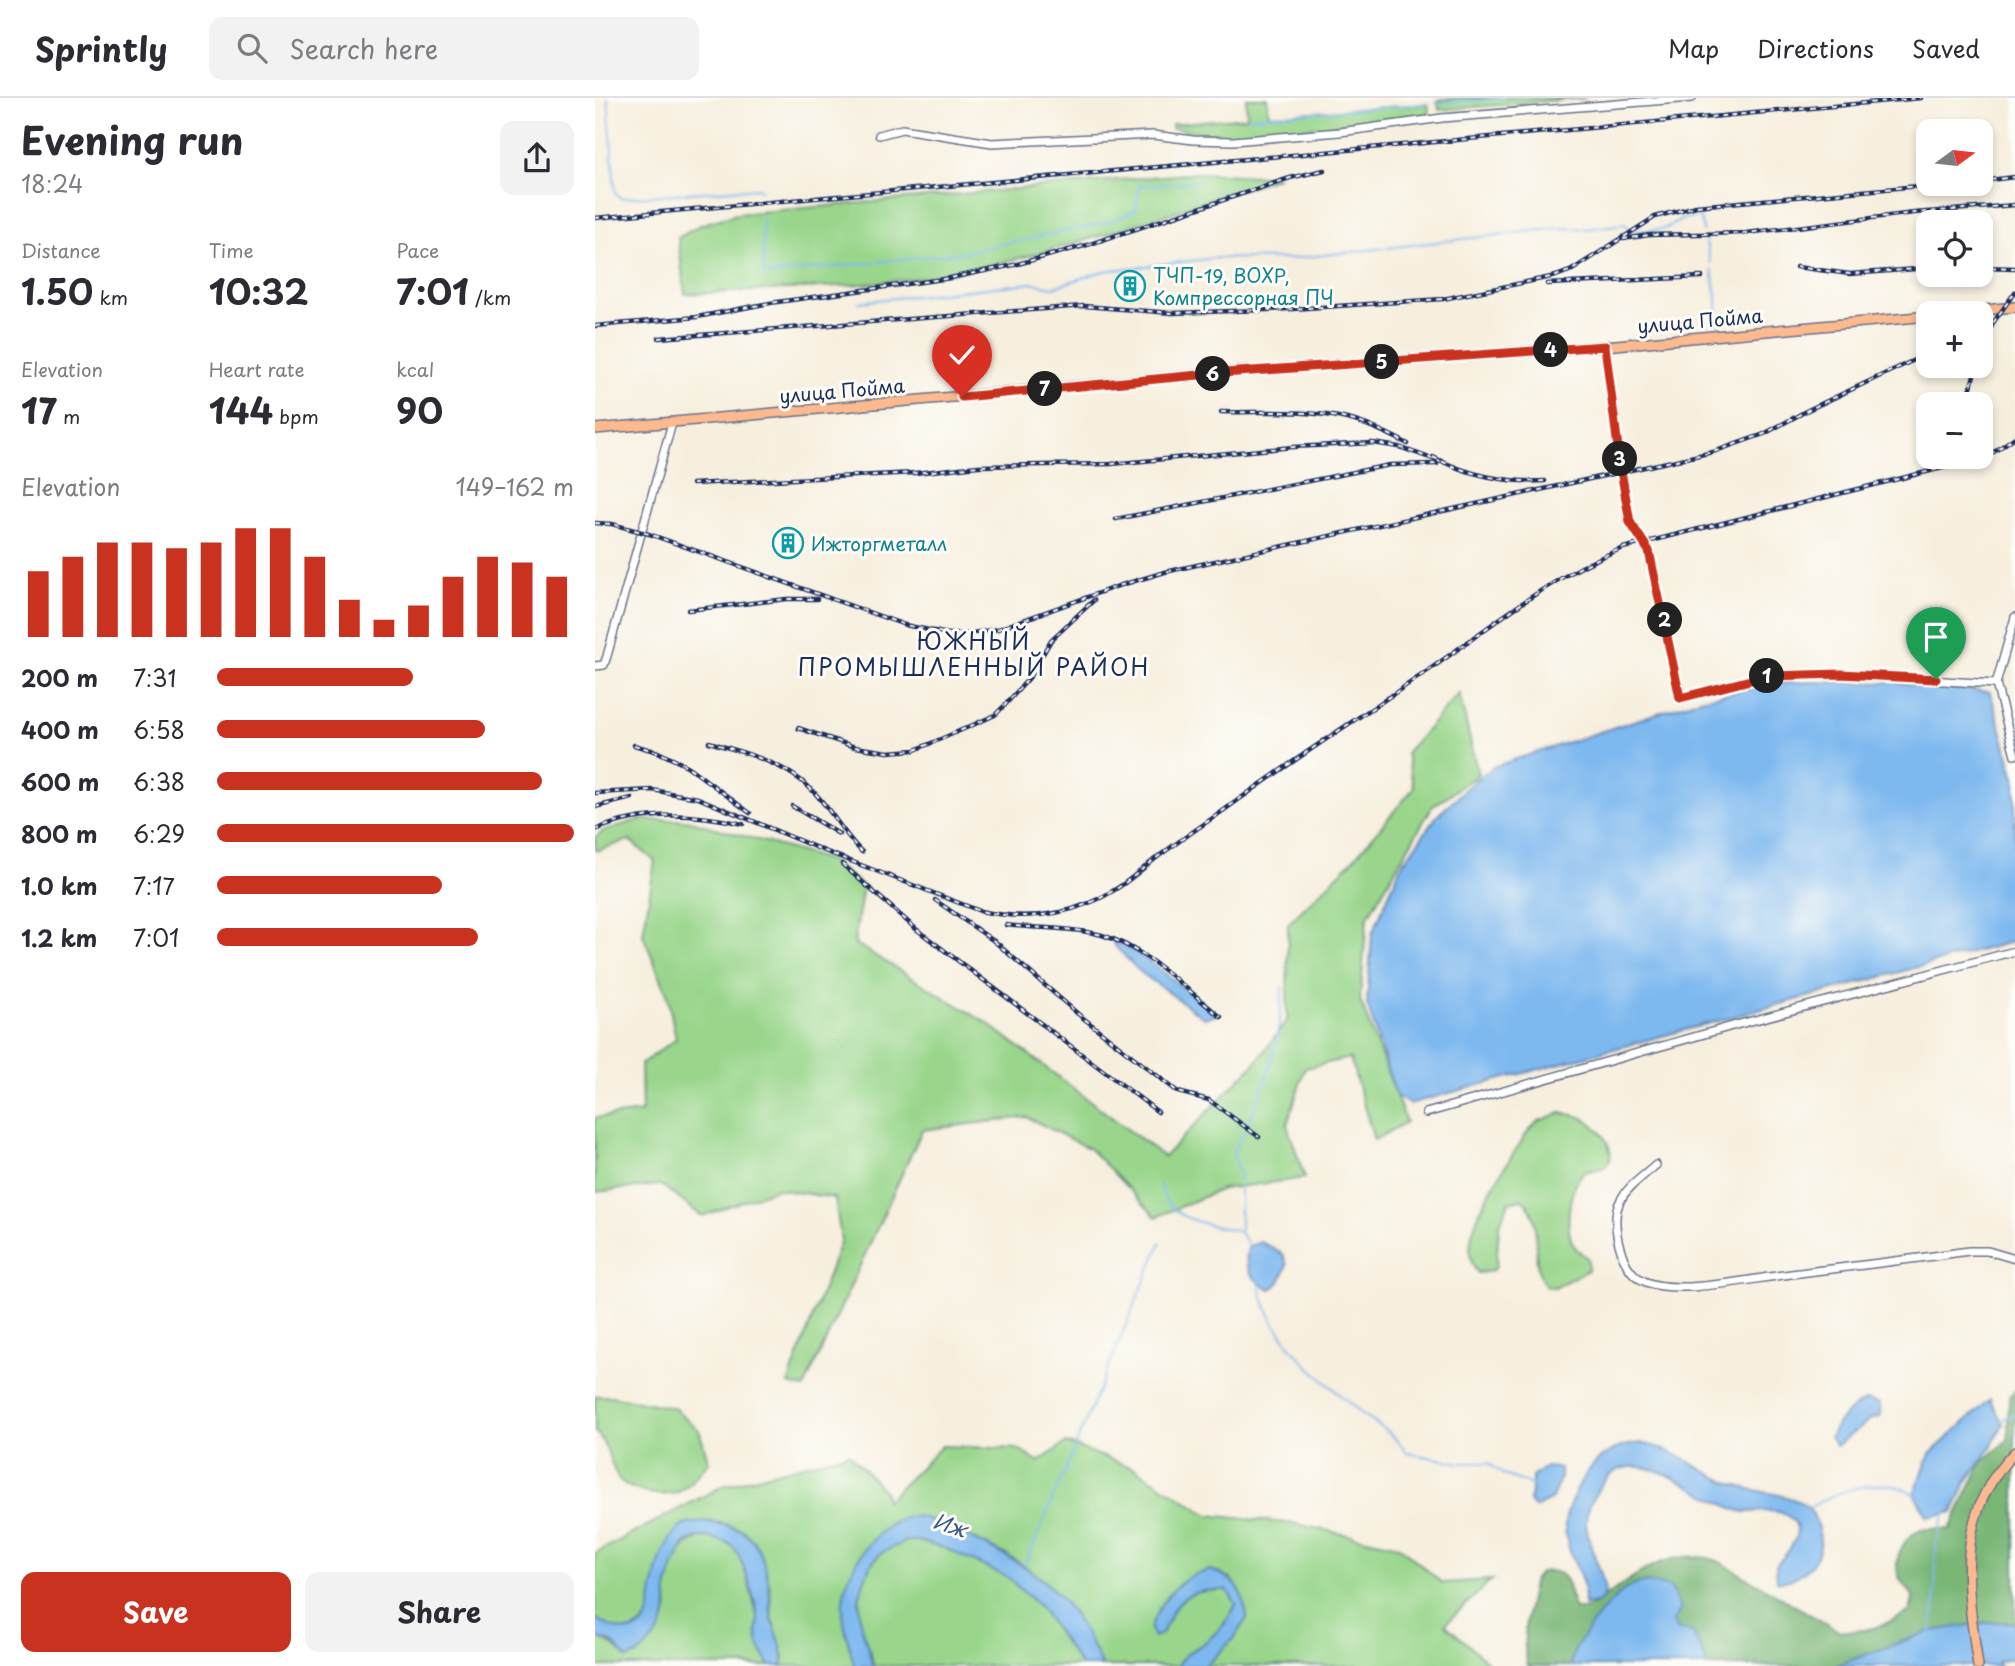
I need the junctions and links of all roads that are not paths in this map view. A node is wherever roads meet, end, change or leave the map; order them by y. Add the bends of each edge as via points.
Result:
1 (1692, 98) edge
2 (879, 135) dead end
3 (2015, 307) edge
4 (1993, 309) edge
5 (1916, 317) edge
6 (1605, 346) junction
7 (672, 423) junction
8 (595, 429) edge
9 (2015, 617) edge
10 (595, 666) edge
11 (1996, 684) junction
12 (2015, 755) edge
13 (2015, 951) edge
14 (1426, 1114) dead end
15 (1656, 1165) dead end
16 (2015, 1259) edge
17 (2015, 1452) edge
18 (1978, 1666) edge

1 - 2 street via 1233,141 1153,135 992,143 902,130
3 - 4 main road
5 - 6 main road, улица Пойма
6 - 7 main road, улица Пойма via 1210,374
6 - 11 street via 1630,522 1649,551 1680,698 1766,676 1841,674
7 - 8 main road, улица Пойма
7 - 10 street via 607,656 604,665
9 - 11 street
11 - 12 street
13 - 14 street
15 - 16 street via 1623,1192 1616,1223 1630,1271 1659,1286 1714,1285 1969,1251
17 - 18 main road via 1986,1492 1972,1527 1967,1563

